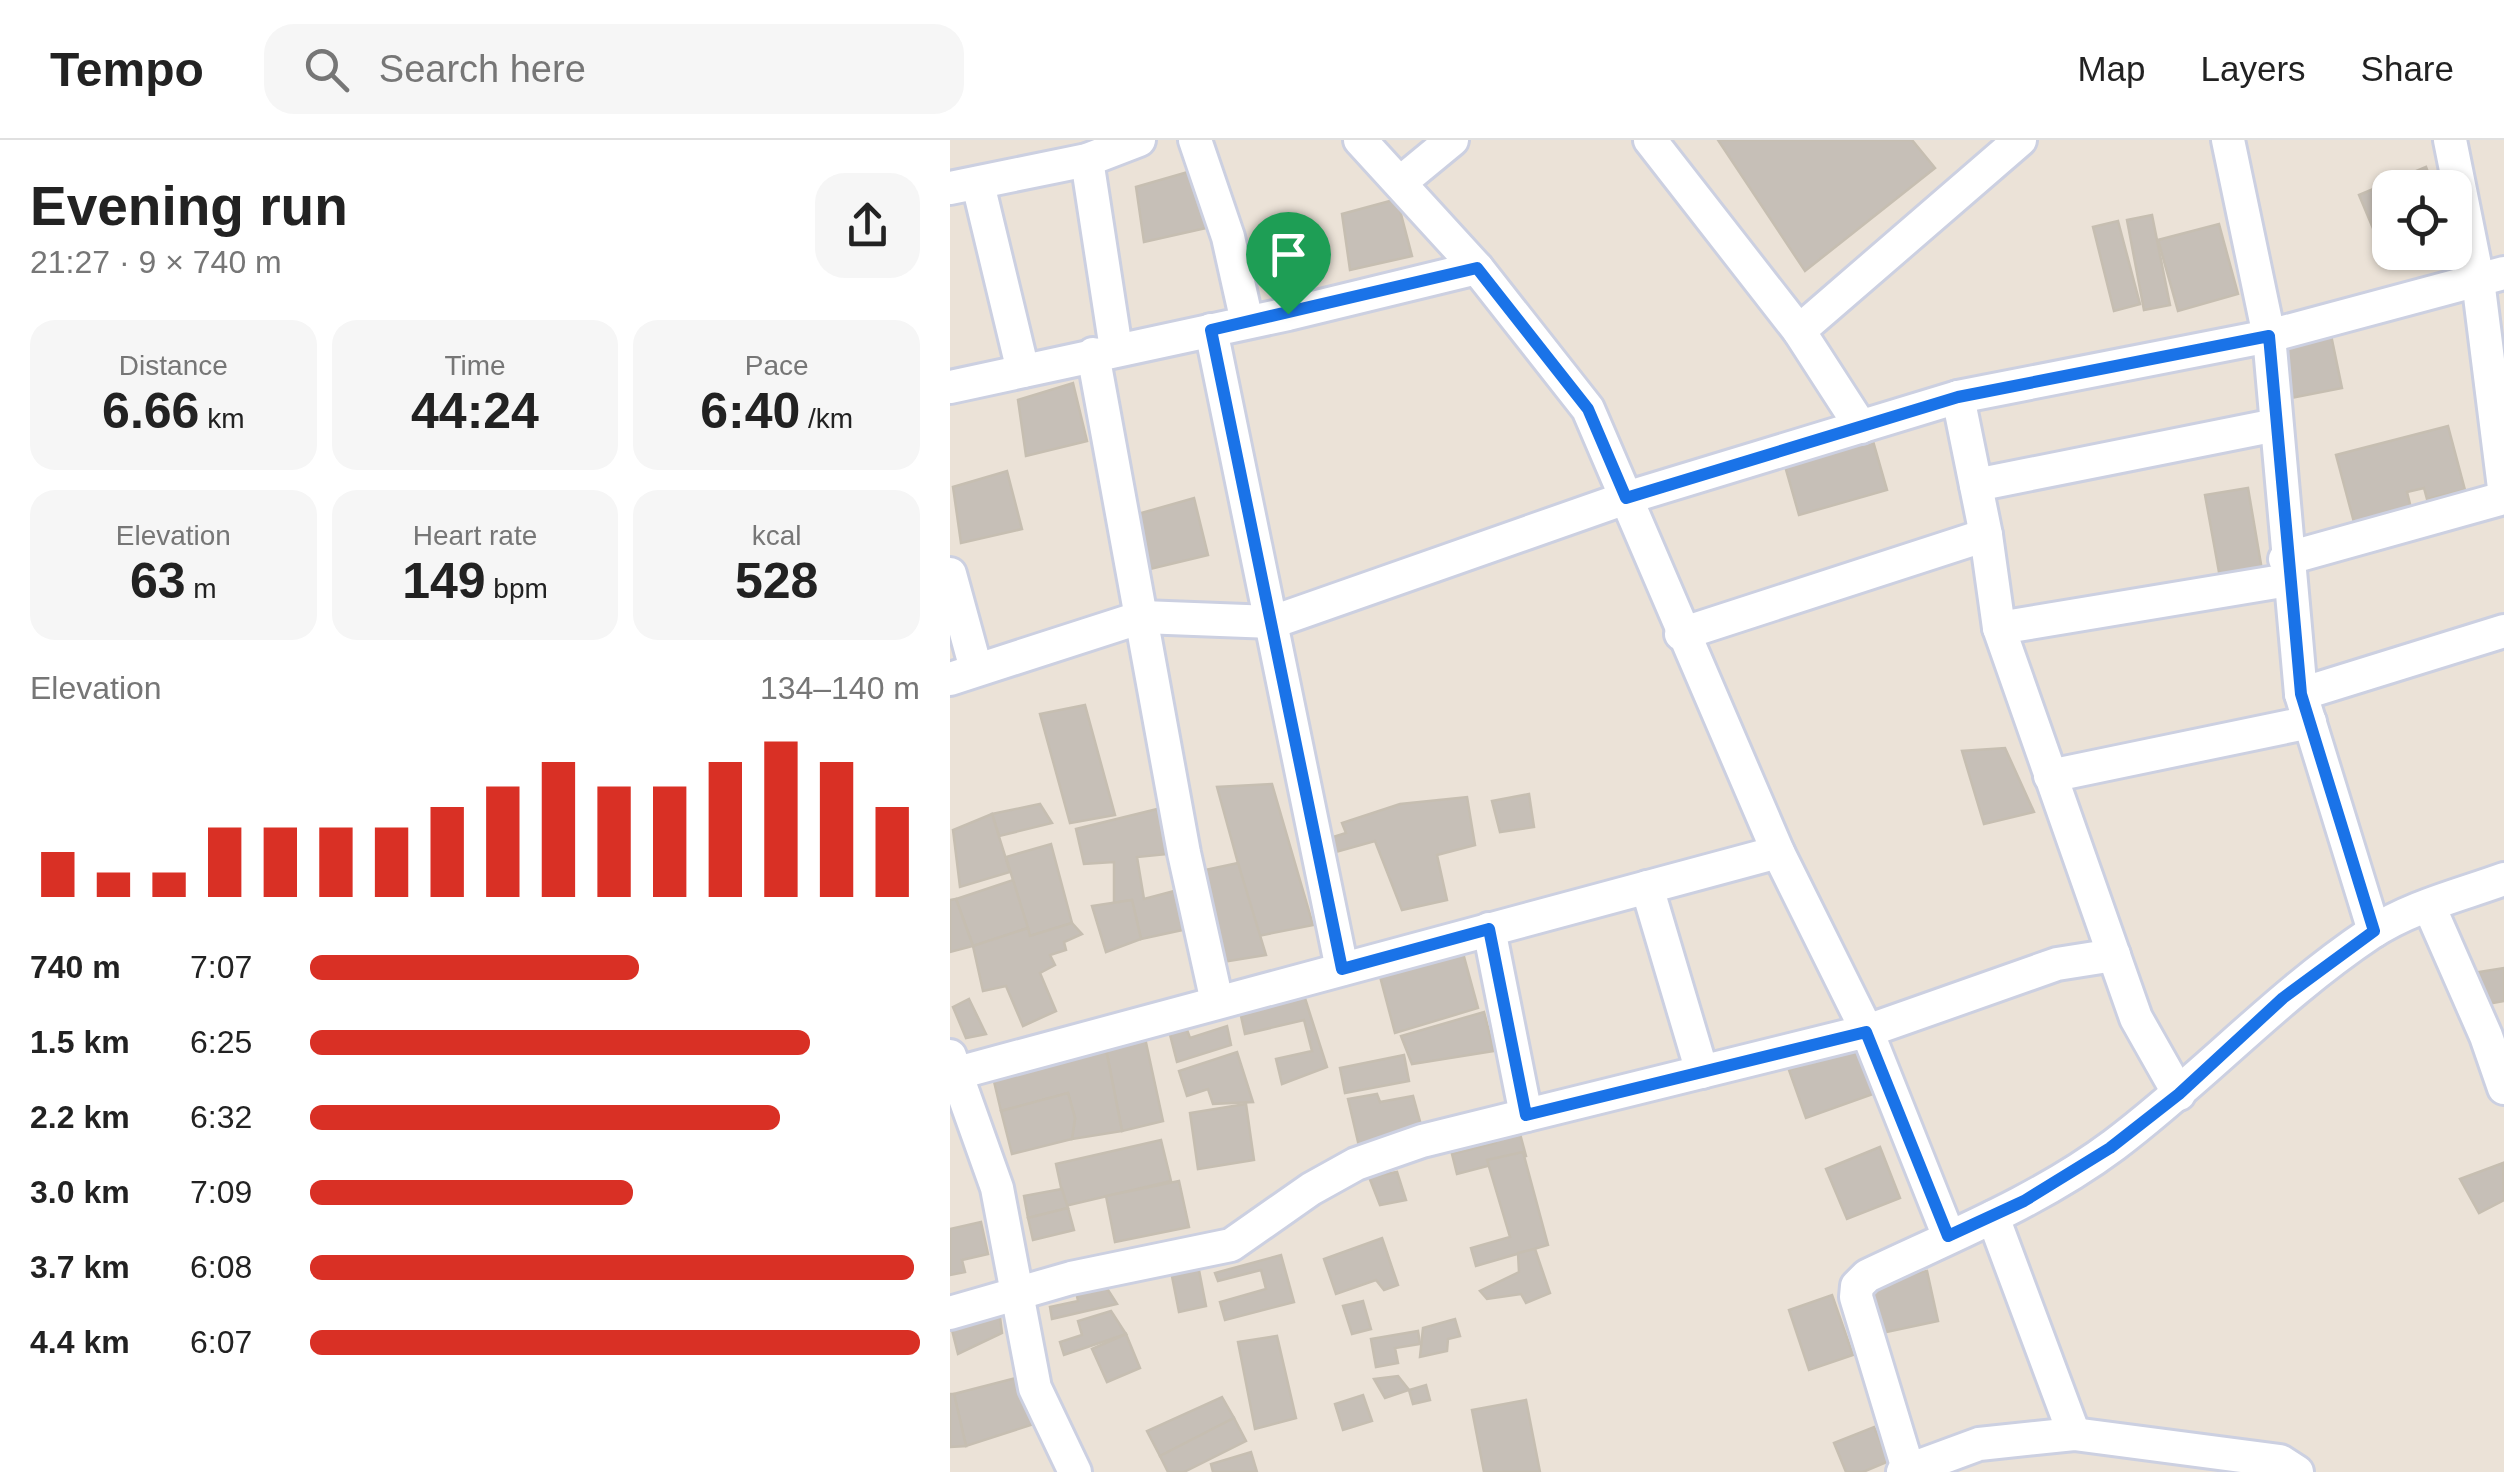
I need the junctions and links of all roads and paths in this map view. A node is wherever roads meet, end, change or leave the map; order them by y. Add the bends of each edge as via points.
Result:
1 (1139, 140) edge
2 (1195, 140) edge
3 (1360, 140) edge
4 (1452, 140) edge
5 (2020, 140) edge
6 (2228, 140) edge
7 (2450, 140) edge
8 (1666, 144) edge
9 (1087, 160) junction
10 (1401, 182) junction
11 (964, 186) edge
12 (1477, 268) junction
13 (2491, 276) edge
14 (1247, 322) junction
15 (1211, 330) junction
16 (1800, 331) junction
17 (2269, 336) junction
18 (1104, 352) junction
19 (1022, 371) junction
20 (950, 386) edge
21 (1958, 397) junction
22 (1861, 426) junction
23 (2276, 426) junction
24 (1976, 486) junction
25 (2504, 488) edge
26 (1626, 498) junction
27 (2504, 498) edge
28 (1986, 535) junction
29 (2287, 570) junction
30 (950, 574) edge
31 (1142, 616) junction
32 (1273, 622) junction
33 (1998, 628) junction
34 (2504, 631) edge
35 (1681, 634) junction
36 (963, 674) edge
37 (2305, 708) junction
38 (2050, 776) junction
39 (1778, 852) junction
40 (2504, 879) edge
41 (1648, 887) junction
42 (2429, 906) junction
43 (1489, 929) junction
44 (2374, 931) junction
45 (2114, 955) junction
46 (1342, 969) junction
47 (1217, 1002) junction
48 (1866, 1032) junction
49 (953, 1068) edge
50 (1702, 1072) junction
51 (2504, 1088) edge
52 (2179, 1094) junction
53 (1526, 1115) junction
54 (1993, 1217) junction
55 (1948, 1236) junction
56 (1017, 1294) junction
57 (950, 1313) edge
58 (2074, 1434) junction
59 (1907, 1471) edge
60 (1075, 1472) edge
61 (2298, 1472) edge

1 - 9 street
2 - 14 street via 1228,236
3 - 10 street
4 - 10 street
5 - 16 street
6 - 17 street
7 - 13 street
8 - 16 street
9 - 11 street
9 - 18 street
10 - 12 street
11 - 19 street
12 - 14 street
12 - 26 street via 1588,409
13 - 17 street
13 - 25 street
14 - 15 street
15 - 18 street
15 - 32 street
16 - 22 street
17 - 21 street
17 - 23 street
18 - 19 street
18 - 31 street
19 - 20 street
21 - 22 street
21 - 24 street
22 - 26 street
23 - 24 street
23 - 29 street
24 - 28 street
26 - 32 street
26 - 35 street
27 - 29 street
28 - 33 street
28 - 35 street
29 - 33 street
29 - 37 street
30 - 36 street
31 - 32 street
31 - 36 street
31 - 47 street
32 - 46 street
33 - 38 street
34 - 37 street
35 - 39 street
37 - 38 street
37 - 44 street
38 - 45 street
39 - 41 street
39 - 48 street
40 - 42 street
41 - 43 street
41 - 50 street
42 - 44 street
42 - 51 street
43 - 46 street
43 - 53 street
44 - 52 street via 2283,998
45 - 48 street via 2057,964
45 - 52 street via 2136,1018
46 - 47 street
47 - 49 street
48 - 50 street
48 - 55 street
49 - 56 street via 997,1188
50 - 53 street
52 - 54 street via 2110,1148
53 - 56 street via 1356,1164 1232,1245
54 - 55 street
54 - 58 street
55 - 59 street via 1866,1276 1856,1297
56 - 57 street
56 - 60 street via 1034,1388
58 - 59 street via 1979,1444
58 - 61 street via 2280,1462

